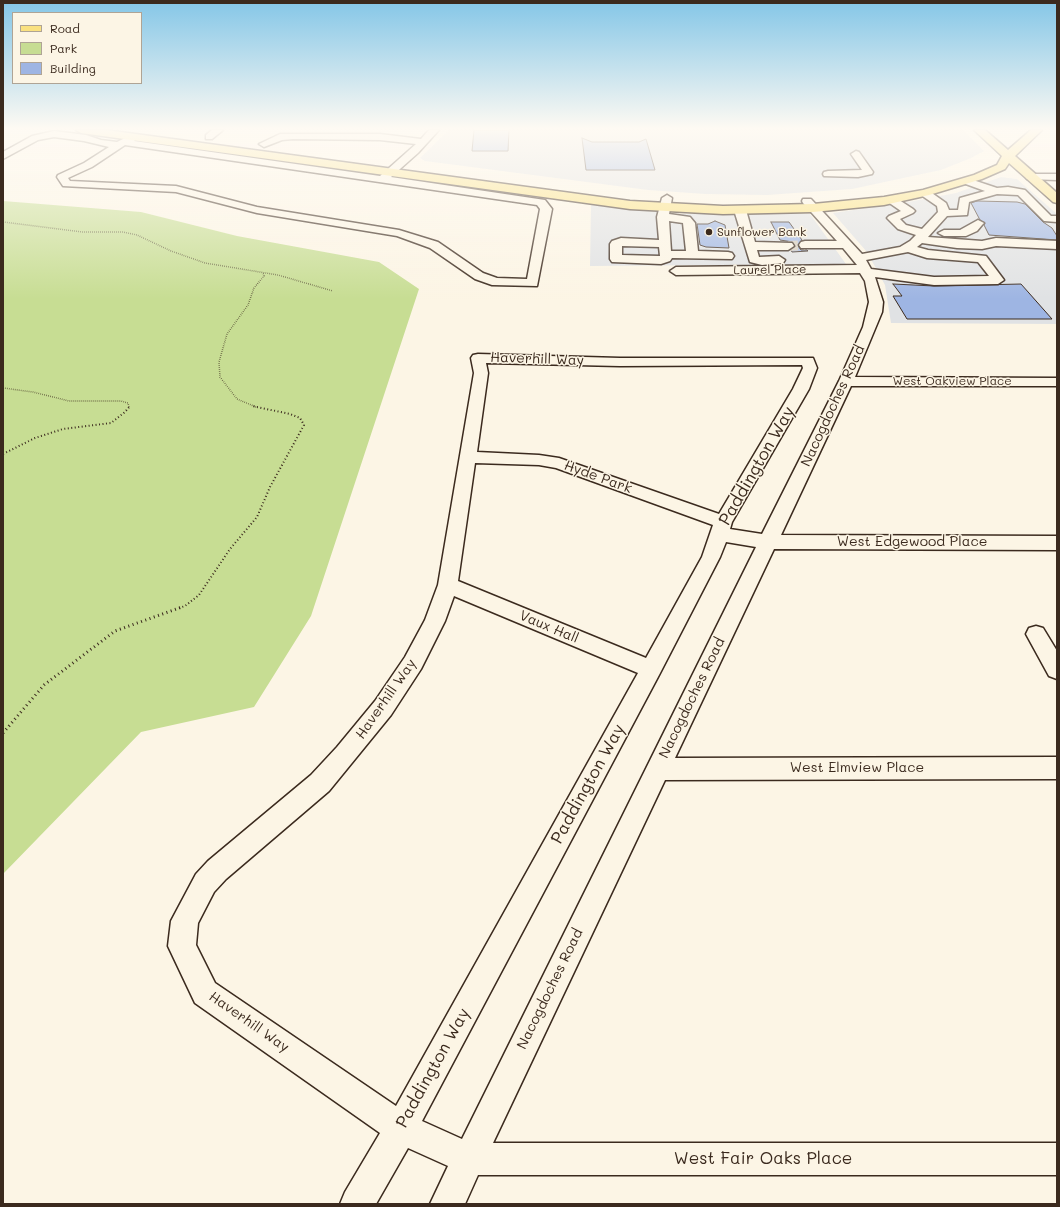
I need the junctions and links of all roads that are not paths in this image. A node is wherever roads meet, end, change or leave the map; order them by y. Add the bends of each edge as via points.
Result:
1 (109, 186) edge
2 (448, 186) edge
3 (474, 186) edge
4 (913, 186) edge
5 (948, 186) edge
6 (982, 186) edge
7 (1042, 186) edge
8 (996, 191) junction
9 (925, 193) junction
10 (632, 194) dead end
11 (1057, 199) edge
12 (892, 200) junction
13 (810, 205) junction
14 (665, 207) junction
15 (740, 210) junction
16 (944, 213) junction
17 (1057, 219) edge
18 (978, 223) dead end
19 (923, 235) junction
20 (805, 245) tunnel mouth
21 (1057, 245) edge
22 (750, 246) junction
23 (788, 246) tunnel mouth
24 (907, 248) junction
25 (692, 255) junction
26 (930, 255) junction
27 (728, 256) dead end
28 (859, 260) junction
29 (676, 271) dead end
30 (926, 279) junction
31 (808, 361) joint
32 (846, 381) junction
33 (1057, 382) edge
34 (468, 457) junction
35 (721, 528) junction
36 (768, 542) junction
37 (1057, 543) edge
38 (448, 585) junction
39 (1036, 634) dead end
40 (651, 669) junction
41 (1057, 670) edge
42 (1057, 768) edge
43 (657, 769) junction
44 (401, 1128) junction
45 (469, 1159) junction
46 (1057, 1159) edge
47 (357, 1204) edge
48 (447, 1204) edge

1 - 2 street via 176,190 257,210 399,233 434,245 479,276 496,282 533,283 546,209 541,202
3 - 14 main road
4 - 13 main road
5 - 9 main road
6 - 8 street
7 - 11 main road
8 - 16 street via 964,200 963,213
8 - 17 street via 1021,192 1048,219
9 - 12 main road
9 - 16 street via 942,205
10 - 14 main road
12 - 13 main road
12 - 19 street via 909,211 893,218 902,227
13 - 14 main road via 747,203
13 - 15 main road
13 - 28 street, Nacogdoches Road
14 - 15 main road
14 - 25 street via 686,219
14 - 25 street via 664,249
15 - 22 street
16 - 19 street
18 - 19 street via 973,229 962,234
19 - 21 street via 957,244 982,245 996,242
19 - 24 street
20 - 28 street
22 - 23 street
22 - 28 street via 754,259 762,261
24 - 26 street
24 - 28 street
25 - 27 street
26 - 30 street via 922,275
26 - 30 street via 982,260 998,280
28 - 29 street, Laurel Place
28 - 30 street via 882,273
28 - 32 street, Nacogdoches Road via 875,291 876,312
31 - 34 street, Haverhill Way via 620,362 478,358 481,373
31 - 35 street, Paddington Way via 810,368 801,389
32 - 33 street, West Oakview Place
32 - 36 street, Nacogdoches Road
34 - 35 street, Hyde Park via 559,463
34 - 38 street, Haverhill Way
35 - 36 street, Hyde Park
35 - 40 street, Paddington Way via 711,557
36 - 37 street, West Edgewood Place
36 - 43 street, Nacogdoches Road
38 - 40 street, Vaux Hall
38 - 44 street, Haverhill Way via 435,621 413,663 383,708 320,782 205,883 185,921 182,946 205,993
39 - 41 street
40 - 44 street, Paddington Way
42 - 43 street, West Elmview Place
43 - 45 street, Nacogdoches Road
44 - 45 street, Haverhill Way
44 - 47 street, Paddington Way
45 - 46 street, West Fair Oaks Place
45 - 48 street, Nacogdoches Road

